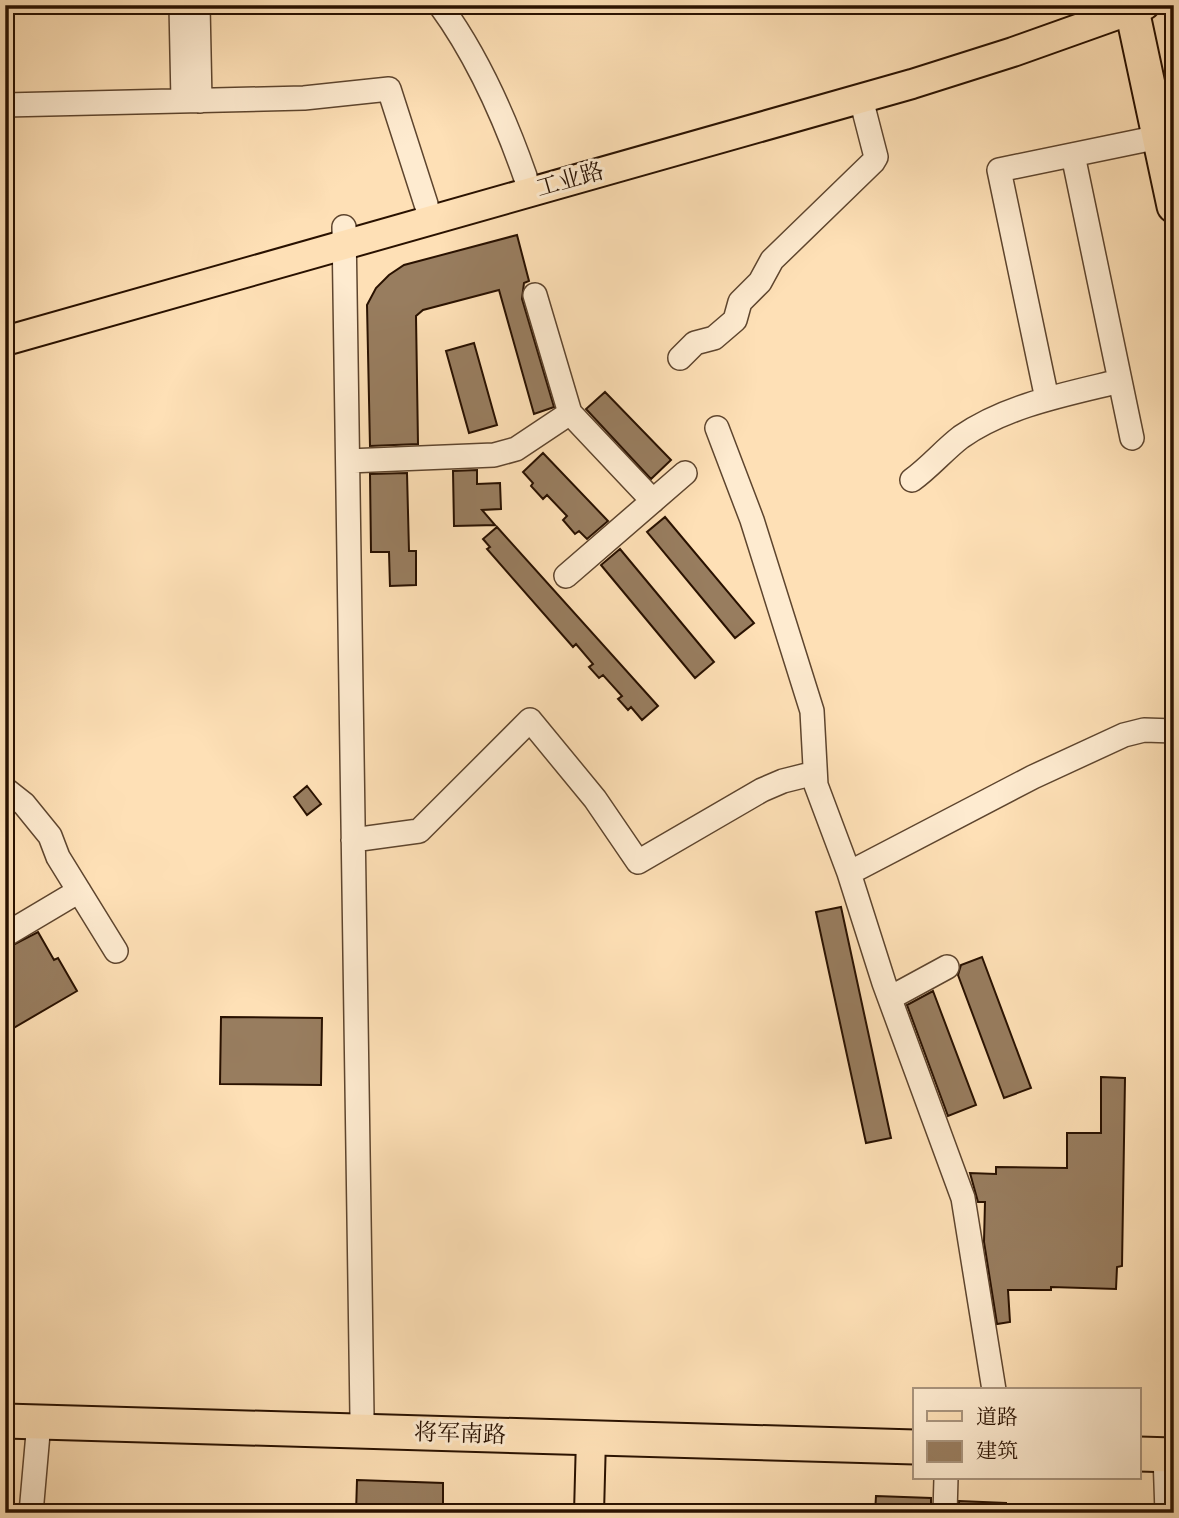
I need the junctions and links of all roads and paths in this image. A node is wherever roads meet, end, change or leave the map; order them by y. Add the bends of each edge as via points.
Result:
1 (181, 5) edge
2 (198, 5) edge
3 (440, 5) edge
4 (1096, 5) edge
5 (1140, 6) edge
6 (861, 99) junction
7 (191, 101) junction
8 (1174, 101) edge
9 (5, 105) edge
10 (1159, 137) junction
11 (1073, 155) junction
12 (525, 176) junction
13 (426, 204) junction
14 (1174, 205) edge
15 (344, 236) junction
16 (535, 295) dead end
17 (5, 324) edge
18 (5, 341) edge
19 (680, 358) dead end
20 (1120, 382) junction
21 (1047, 399) junction
22 (570, 413) junction
23 (717, 429) dead end
24 (1132, 438) dead end
25 (348, 461) junction
26 (685, 473) dead end
27 (912, 480) dead end
28 (653, 501) junction
29 (566, 576) dead end
30 (1174, 731) edge
31 (815, 773) junction
32 (5, 789) edge
33 (353, 840) junction
34 (849, 873) junction
35 (79, 891) junction
36 (5, 935) edge
37 (116, 951) dead end
38 (947, 967) dead end
39 (890, 998) junction
40 (995, 1388) edge
41 (5, 1406) edge
42 (362, 1416) junction
43 (5, 1422) edge
44 (39, 1422) junction
45 (913, 1431) edge
46 (591, 1438) junction
47 (913, 1447) edge
48 (1158, 1448) edge
49 (946, 1480) edge
50 (31, 1513) edge
51 (589, 1513) edge
52 (945, 1513) edge
53 (1167, 1513) edge

1 - 7 street
2 - 7 street
3 - 12 street via 492,94
4 - 12 main road, 工业路 via 908,68
5 - 6 main road, 工业路
5 - 8 highway
5 - 10 highway
6 - 15 main road, 工业路
6 - 19 street via 876,157 873,162 772,260 760,282 740,302 734,320 719,335 695,343
7 - 9 street
7 - 13 street via 304,98 389,89
10 - 11 street
10 - 14 highway
11 - 20 street
11 - 21 street via 999,170
12 - 13 main road, 工业路
13 - 15 main road, 工业路
15 - 17 main road, 工业路
15 - 18 main road, 工业路
15 - 25 street
16 - 22 street
20 - 21 street
20 - 24 street
21 - 27 street via 976,428
22 - 25 street via 516,449 494,455
22 - 28 street
23 - 31 street via 813,711
25 - 33 street
26 - 28 street
28 - 29 street
30 - 34 street via 1124,735
31 - 33 street via 762,790 639,862 530,720 419,831
31 - 34 street
32 - 35 street via 50,836
33 - 42 street
34 - 39 street
35 - 36 street
35 - 37 street
38 - 39 street
39 - 40 street via 963,1198
41 - 42 highway, 将军南路
42 - 45 highway, 将军南路
43 - 44 highway, 将军南路
44 - 46 highway, 将军南路
44 - 50 street
46 - 47 highway, 将军南路
46 - 51 main road
48 - 53 street
49 - 52 street

